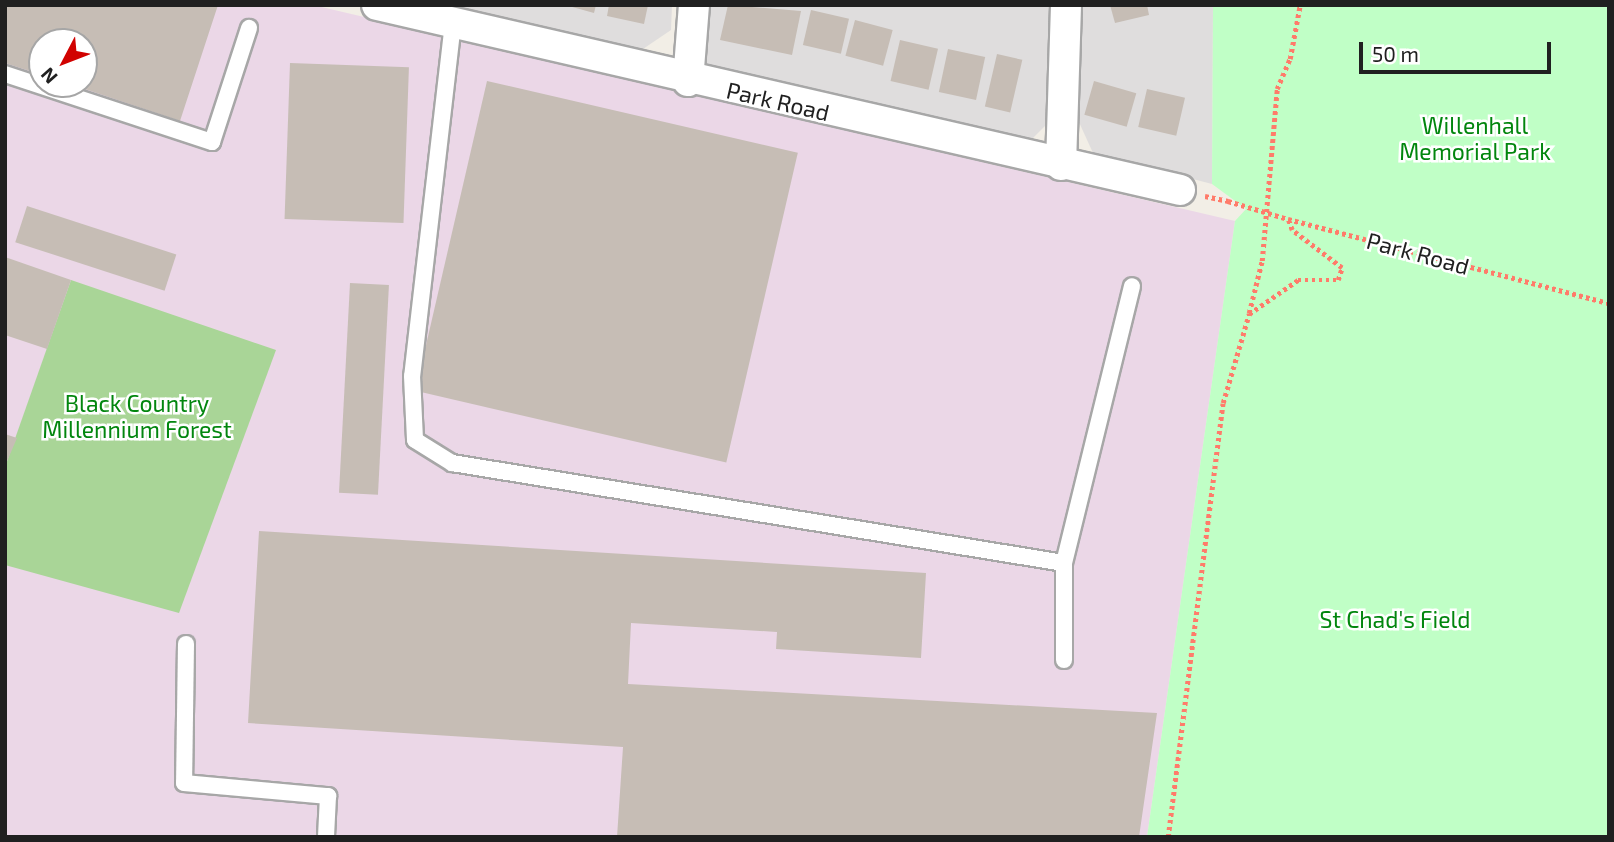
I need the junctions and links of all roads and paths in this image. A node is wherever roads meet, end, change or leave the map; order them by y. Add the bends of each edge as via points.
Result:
1 (377, 5) edge
2 (694, 5) edge
3 (1066, 5) edge
4 (1300, 5) edge
5 (453, 23) junction
6 (249, 28) dead end
7 (5, 74) edge
8 (688, 81) junction
9 (1061, 165) junction
10 (1180, 190) dead end
11 (1228, 201) dead end
12 (1288, 219) junction
13 (1132, 286) dead end
14 (1609, 303) edge
15 (1249, 314) junction
16 (1064, 563) junction
17 (186, 644) dead end
18 (1064, 660) dead end
19 (326, 837) edge
20 (1168, 837) edge

1 - 5 street, Park Road
2 - 8 street
3 - 9 street
4 - 15 path via 1290,59 1277,89 1262,261
5 - 8 street, Park Road
5 - 16 lane via 411,391 415,440 432,456
6 - 7 lane via 212,142
8 - 9 street, Park Road
9 - 10 street, Park Road
11 - 12 path, Park Road, bridge
12 - 14 path, Park Road
12 - 15 path via 1292,230 1342,268 1338,280 1298,280
13 - 16 lane
15 - 20 path via 1223,403
16 - 18 lane
17 - 19 lane via 184,783 328,796

